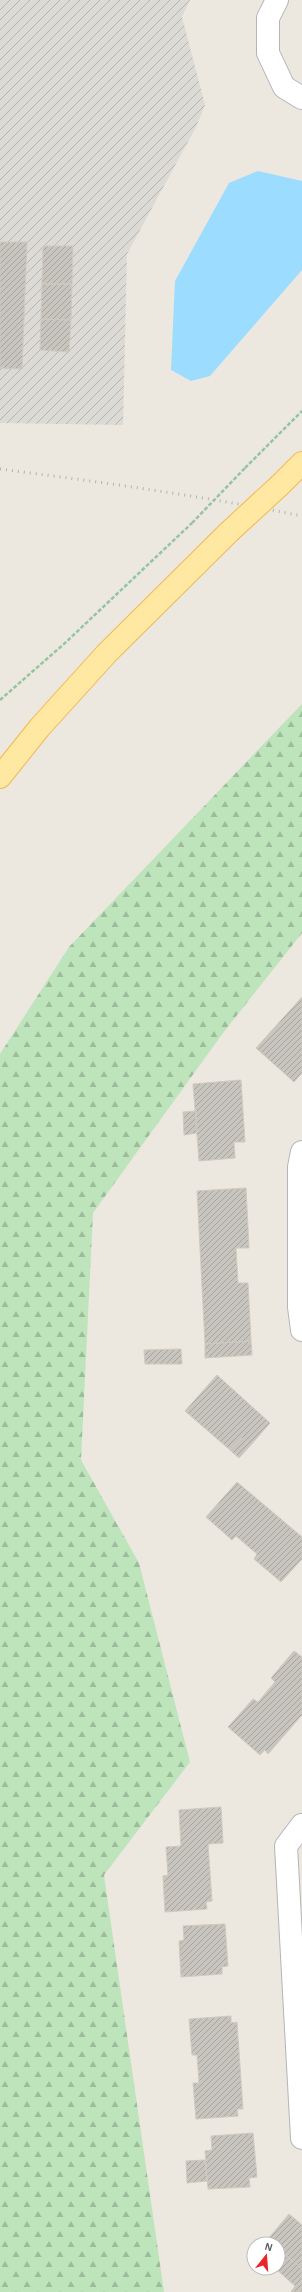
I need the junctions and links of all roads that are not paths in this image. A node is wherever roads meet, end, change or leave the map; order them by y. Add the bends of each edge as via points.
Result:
1 (277, 0) edge
2 (302, 98) edge
3 (302, 463) edge
4 (0, 777) edge
5 (302, 1152) edge
6 (302, 1330) edge
7 (302, 1825) edge
8 (302, 2138) edge

1 - 2 street via 268,18 268,52 284,87
3 - 4 main road, bridge via 107,653 40,727
5 - 6 street via 298,1167 299,1307
7 - 8 street via 286,1846

